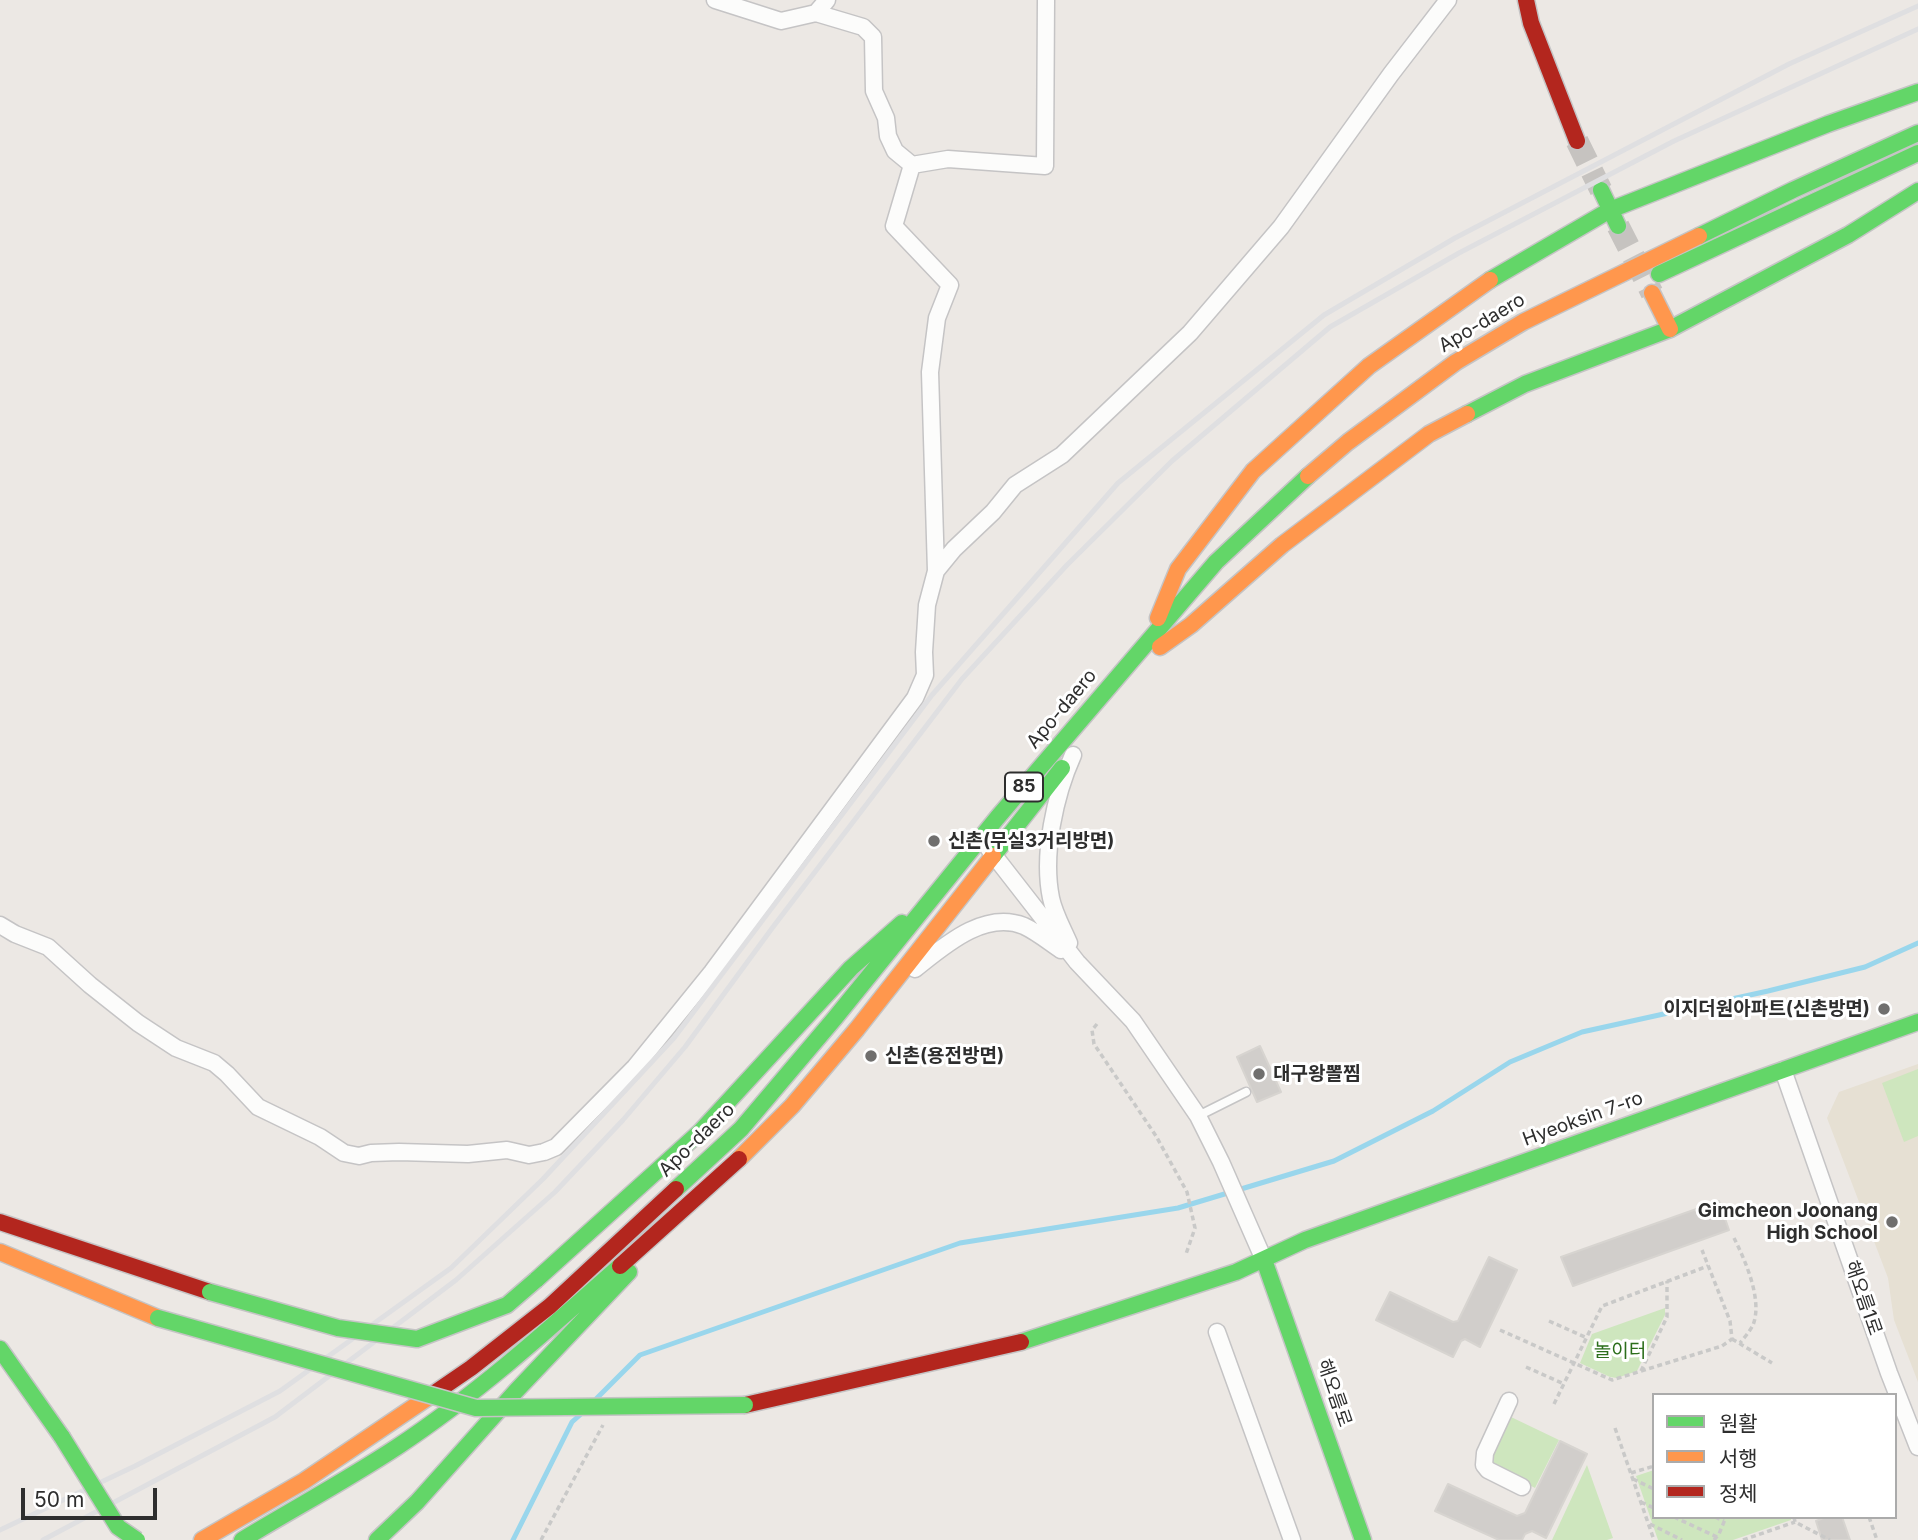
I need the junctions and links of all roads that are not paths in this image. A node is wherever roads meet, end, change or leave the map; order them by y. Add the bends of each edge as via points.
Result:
1 (716, 0) edge
2 (827, 0) edge
3 (1046, 0) edge
4 (1448, 0) edge
5 (1526, 0) edge
6 (817, 13) junction
7 (1918, 92) edge
8 (1918, 133) edge
9 (1577, 141) tunnel mouth
10 (1918, 153) edge
11 (912, 165) junction
12 (1601, 190) tunnel mouth
13 (1918, 191) edge
14 (1610, 209) junction
15 (1618, 226) tunnel mouth
16 (1670, 329) junction
17 (1304, 501) dead end
18 (1266, 537) dead end
19 (1248, 555) dead end
20 (936, 571) junction
21 (1155, 643) junction
22 (1080, 745) junction
23 (980, 838) junction
24 (993, 855) junction
25 (938, 891) junction
26 (0, 925) edge
27 (1077, 962) junction
28 (886, 991) junction
29 (1918, 1022) edge
30 (1783, 1070) junction
31 (1246, 1092) dead end
32 (1198, 1116) junction
33 (730, 1168) junction
34 (0, 1222) edge
35 (0, 1252) edge
36 (1264, 1260) junction
37 (1217, 1332) dead end
38 (0, 1349) edge
39 (1897, 1393) edge
40 (1897, 1393) edge
41 (1509, 1401) dead end
42 (1918, 1447) edge
43 (1522, 1487) dead end
44 (137, 1540) edge
45 (202, 1540) edge
46 (242, 1540) edge
47 (377, 1540) edge
48 (1292, 1540) edge
49 (1363, 1540) edge

1 - 6 street via 781,21
2 - 6 street
3 - 11 street via 1045,166 948,159
4 - 20 street via 1281,227 1190,333 1062,455 1015,485
5 - 9 main road
6 - 11 street via 863,27 873,37 874,92 895,151
7 - 14 main road
8 - 21 main road, Apo-daero / 85 via 1593,286 1456,362 1285,496 1216,562
10 - 16 main road via 1649,287
11 - 20 street via 894,226 950,285 937,318 930,372
12 - 14 main road
13 - 16 main road via 1848,235
14 - 15 main road
14 - 21 main road via 1501,272 1369,366 1253,471 1178,569
16 - 21 main road via 1525,384 1429,434 1282,545 1191,625
17 - 18 main road
19 - 21 main road, Apo-daero / 85
20 - 26 street via 927,605 925,675 915,698 712,972 635,1067 565,1139 544,1152 344,1153 258,1107 214,1063 176,1048 138,1023 48,947
21 - 22 main road, Apo-daero / 85
21 - 23 main road, Apo-daero / 85
22 - 24 main road, Apo-daero / 85
22 - 27 street via 1067,768 1049,841 1051,900
23 - 24 street
23 - 25 main road, Apo-daero / 85
24 - 27 street
24 - 28 main road, Apo-daero / 85
25 - 34 main road, bridge via 851,968 701,1131 507,1305 417,1339 338,1328 210,1292
25 - 45 main road, Apo-daero / 85 via 741,1129 550,1306 377,1433
27 - 28 street via 1021,925 982,925 964,933
27 - 32 street via 1133,1021
28 - 33 main road, Apo-daero / 85 via 792,1106
29 - 30 main road, Hyeoksin 7-ro
30 - 36 main road, Hyeoksin 7-ro via 1305,1240
30 - 39 street, 해오름1로
31 - 32 lane
32 - 36 street
33 - 46 main road, Apo-daero / 85 via 479,1388 397,1447
33 - 47 main road
35 - 36 main road, Hyeoksin 7-ro, bridge via 158,1318 476,1408 745,1405 1007,1346
36 - 49 main road, 해오름로
37 - 48 street
38 - 44 main road, bridge via 118,1527
40 - 42 street, 해오름1로
41 - 43 street via 1484,1465

